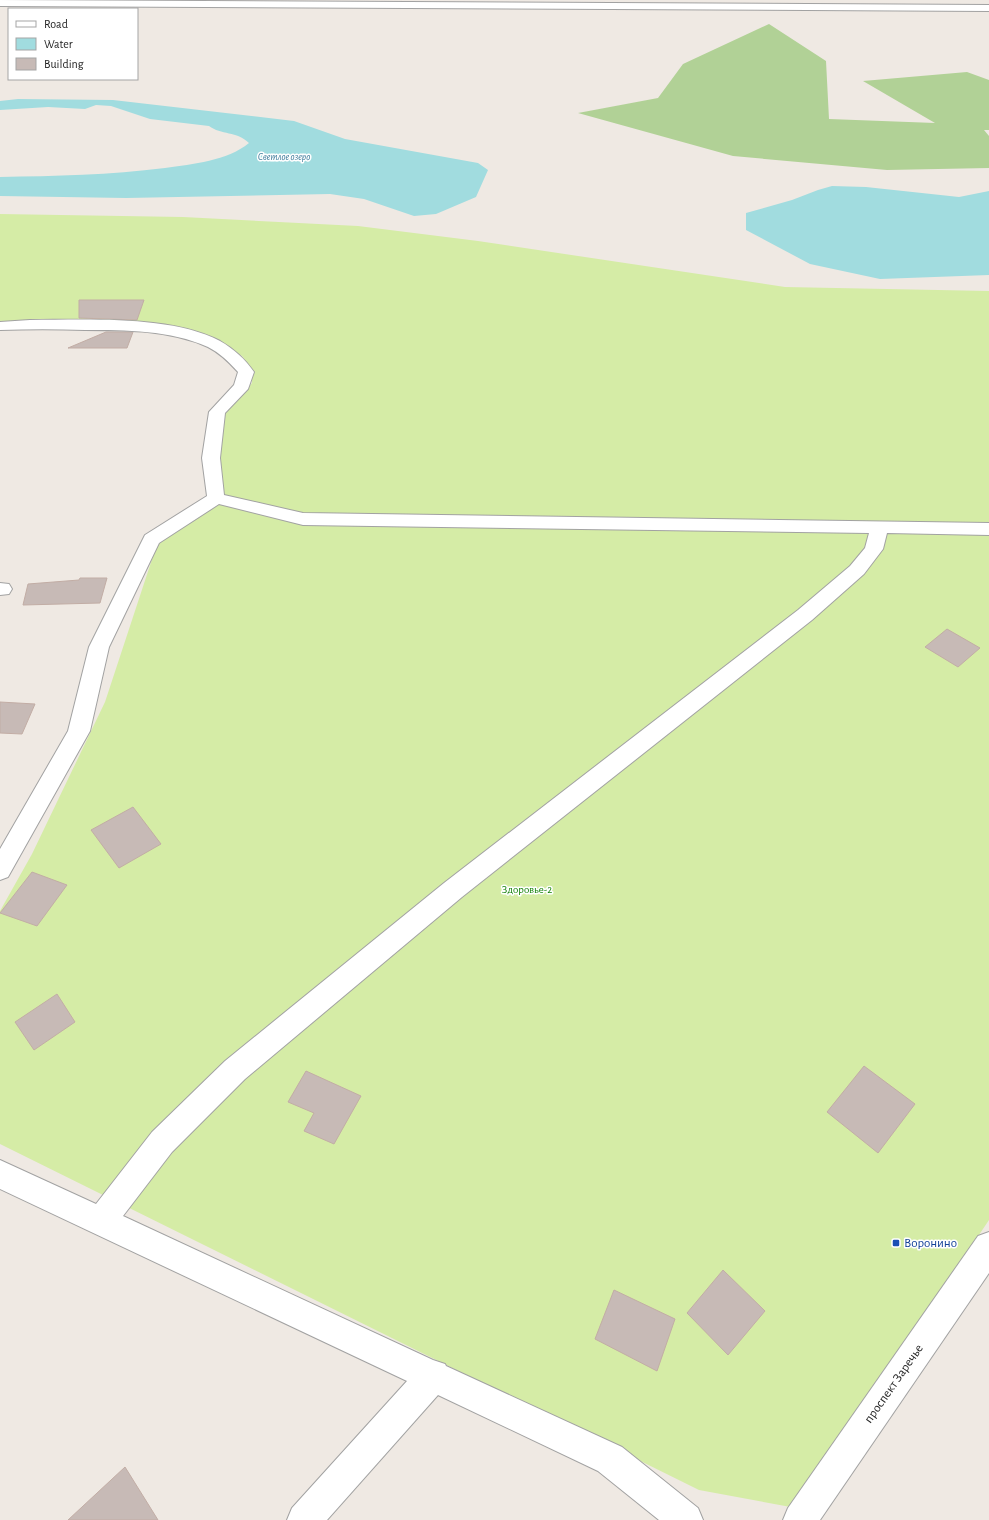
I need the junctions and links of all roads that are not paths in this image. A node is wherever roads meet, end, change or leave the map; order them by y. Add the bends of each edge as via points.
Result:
1 (312, 2) edge
2 (0, 3) edge
3 (635, 3) edge
4 (930, 4) edge
5 (58, 6) edge
6 (989, 8) edge
7 (0, 326) edge
8 (216, 498) junction
9 (879, 528) junction
10 (989, 529) edge
11 (0, 870) edge
12 (0, 1174) edge
13 (101, 1220) junction
14 (989, 1247) edge
15 (434, 1375) junction
16 (304, 1520) edge
17 (686, 1520) edge
18 (800, 1520) edge

1 - 3 street
1 - 5 street
2 - 5 street
3 - 4 street
4 - 6 street
7 - 8 street via 38,323 170,330 208,341 239,360 246,372 242,386 217,412 211,458
8 - 9 street via 303,519
8 - 11 street via 152,539 99,647 79,731
9 - 10 street
9 - 13 street via 874,549 857,570 805,615 453,890 235,1070 162,1142
12 - 13 street
13 - 15 street
14 - 18 street, проспект Заречье
15 - 16 street
15 - 17 street via 610,1458

